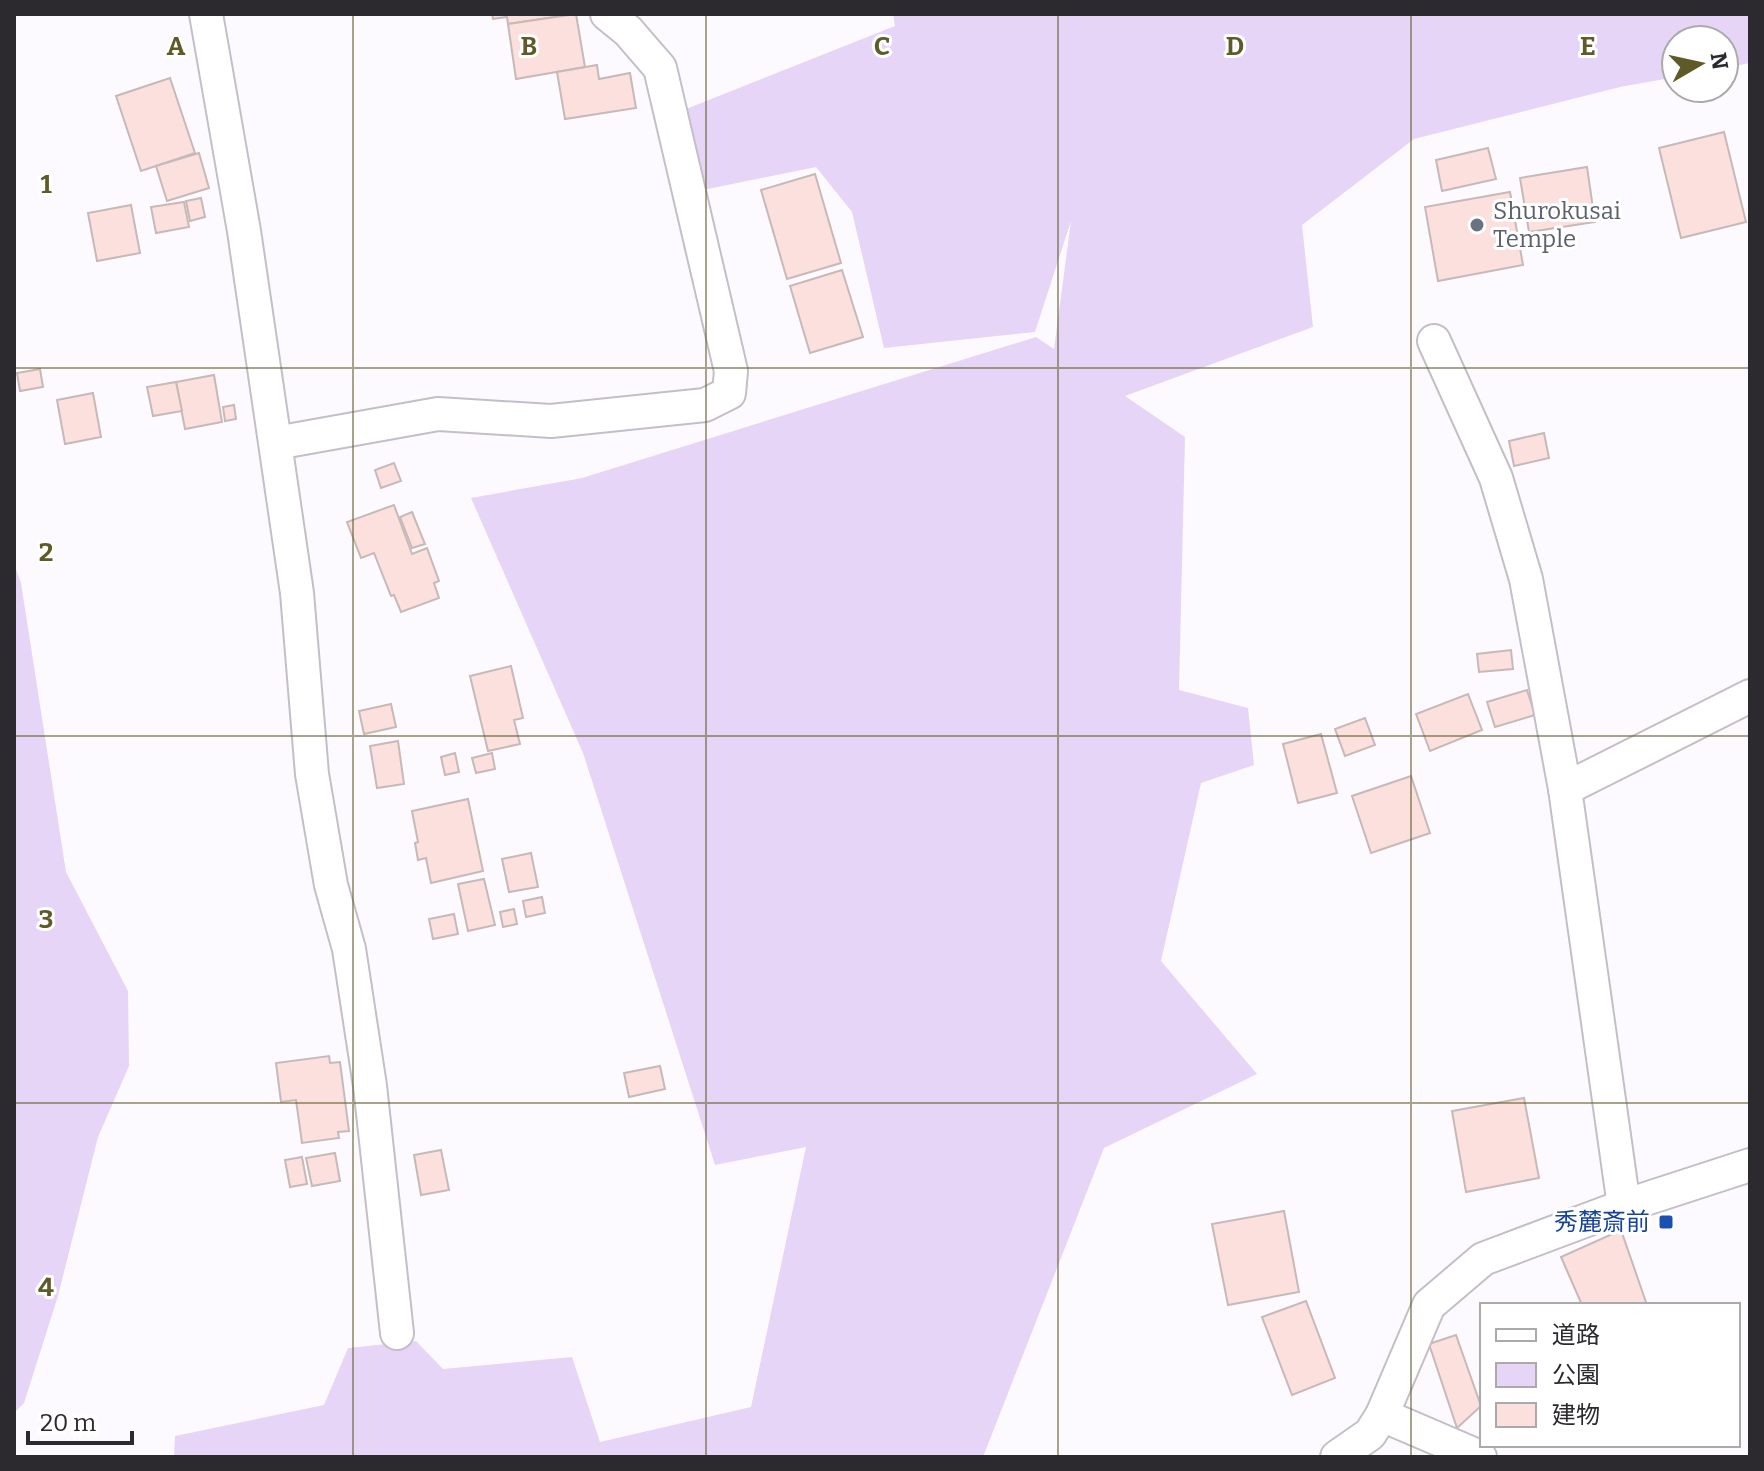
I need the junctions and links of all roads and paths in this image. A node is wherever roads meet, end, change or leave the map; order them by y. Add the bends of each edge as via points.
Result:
1 (206, 14) edge
2 (607, 14) edge
3 (1434, 341) dead end
4 (276, 443) junction
5 (1750, 696) edge
6 (1565, 789) junction
7 (1750, 1165) edge
8 (1624, 1206) junction
9 (397, 1333) dead end
10 (1374, 1435) edge
11 (1337, 1457) edge
12 (1480, 1457) edge

1 - 4 street
2 - 4 street via 660,68 731,371 729,393 705,405 551,421 438,414
3 - 6 street via 1496,478 1522,565
4 - 9 street via 297,593 312,774 331,885 349,949 370,1086
5 - 6 street
6 - 8 street
7 - 8 street
8 - 10 street via 1483,1259 1429,1305
10 - 11 street
10 - 12 street

